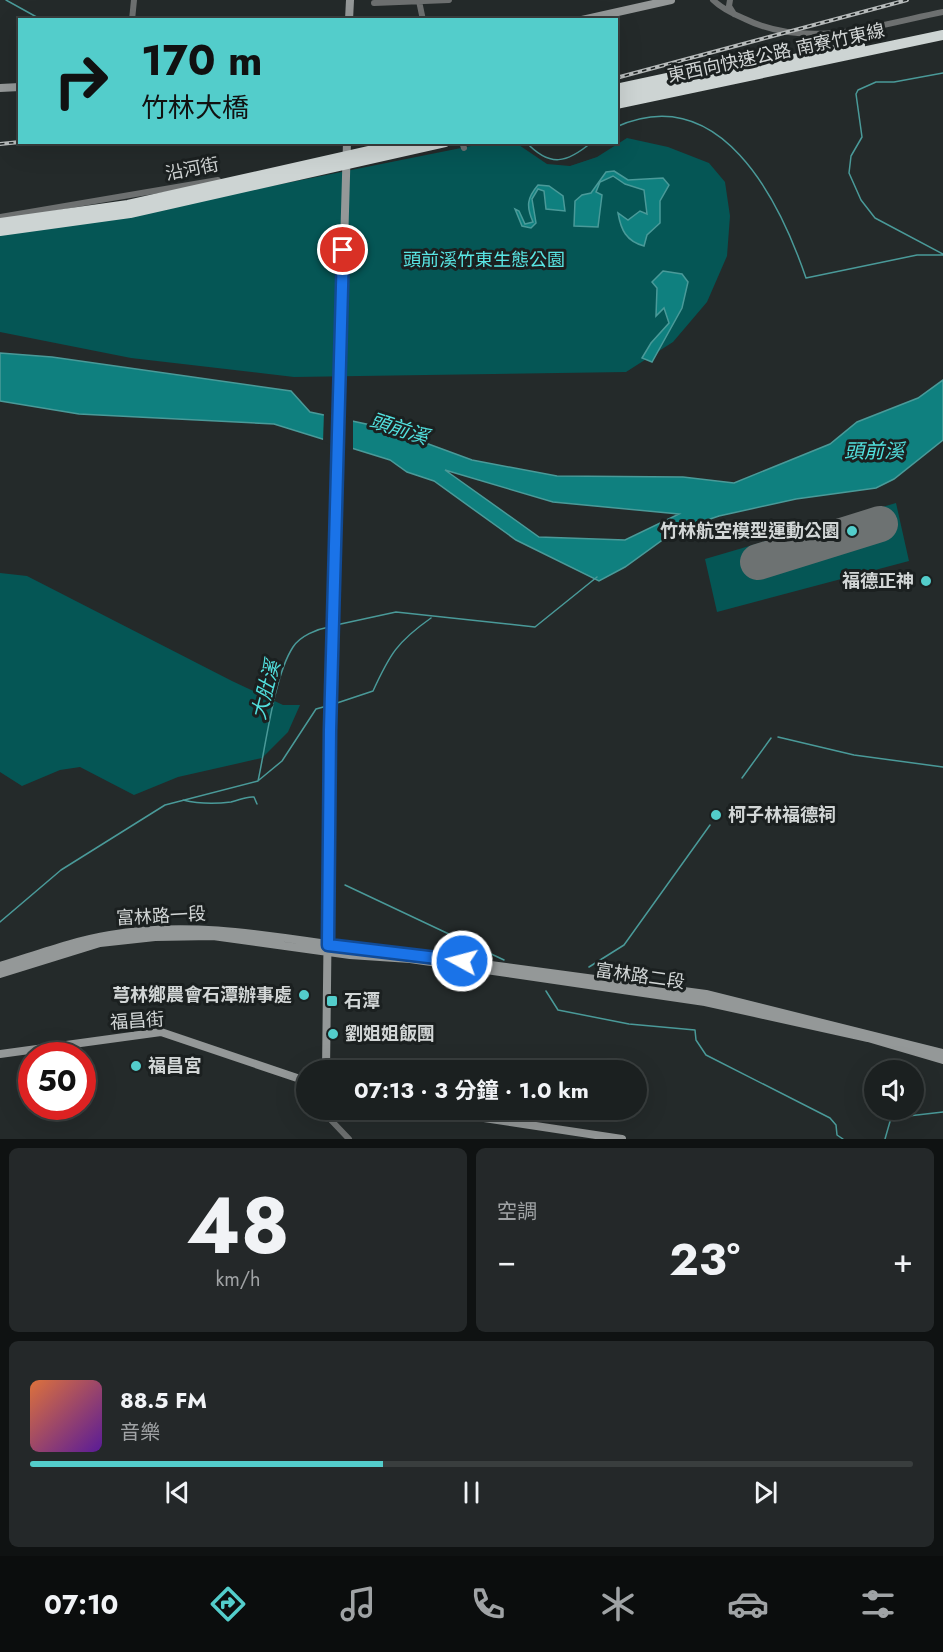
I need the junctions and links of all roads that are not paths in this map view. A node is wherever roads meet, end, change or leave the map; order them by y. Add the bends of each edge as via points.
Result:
1 (134, 0) edge
2 (350, 0) edge
3 (449, 0) edge
4 (670, 0) edge
5 (713, 0) edge
6 (730, 0) edge
7 (419, 1) edge
8 (374, 3) dead end
9 (943, 12) edge
10 (734, 14) junction
11 (132, 18) edge
12 (350, 18) edge
13 (423, 18) edge
14 (591, 18) edge
15 (943, 27) edge
16 (943, 35) edge
17 (833, 55) junction
18 (18, 87) edge
19 (0, 88) edge
20 (618, 89) edge
21 (618, 97) edge
22 (618, 104) edge
23 (618, 110) edge
24 (347, 144) edge
25 (378, 144) edge
26 (400, 144) edge
27 (436, 144) edge
28 (0, 217) edge
29 (0, 224) edge
30 (0, 231) edge
31 (327, 948) junction
32 (0, 966) edge
33 (0, 974) edge
34 (760, 1010) junction
35 (943, 1053) edge
36 (0, 1054) edge
37 (943, 1059) edge
38 (326, 1060) edge
39 (296, 1079) edge
40 (331, 1120) edge
41 (497, 1120) edge
42 (349, 1139) edge
43 (622, 1139) edge

1 - 11 street
2 - 12 main road
3 - 7 street
4 - 14 main road
5 - 10 street
6 - 10 street
7 - 8 street
7 - 13 street
9 - 10 street via 848,32 806,35 771,30
15 - 17 highway, 東西向快速公路 南寮竹東線
16 - 17 highway, 東西向快速公路 南寮竹東線
17 - 20 highway via 733,65
17 - 21 highway, 東西向快速公路 南寮竹東線
17 - 22 highway, 東西向快速公路 南寮竹東線
17 - 23 highway via 695,94
18 - 19 main road
24 - 31 main road
25 - 28 street, 沿河街 via 194,184
26 - 29 highway via 128,205
27 - 30 highway via 130,213
31 - 32 main road, 富林路一段 via 236,931 167,929 109,935
31 - 33 main road, 富林路一段 via 213,936 155,937 100,944
31 - 34 main road, 富林路二段 via 553,976
31 - 38 main road
34 - 35 main road, 富林路二段
34 - 37 main road, 富林路二段
36 - 39 main road, 福昌街 via 160,1032
40 - 42 street
41 - 43 main road

